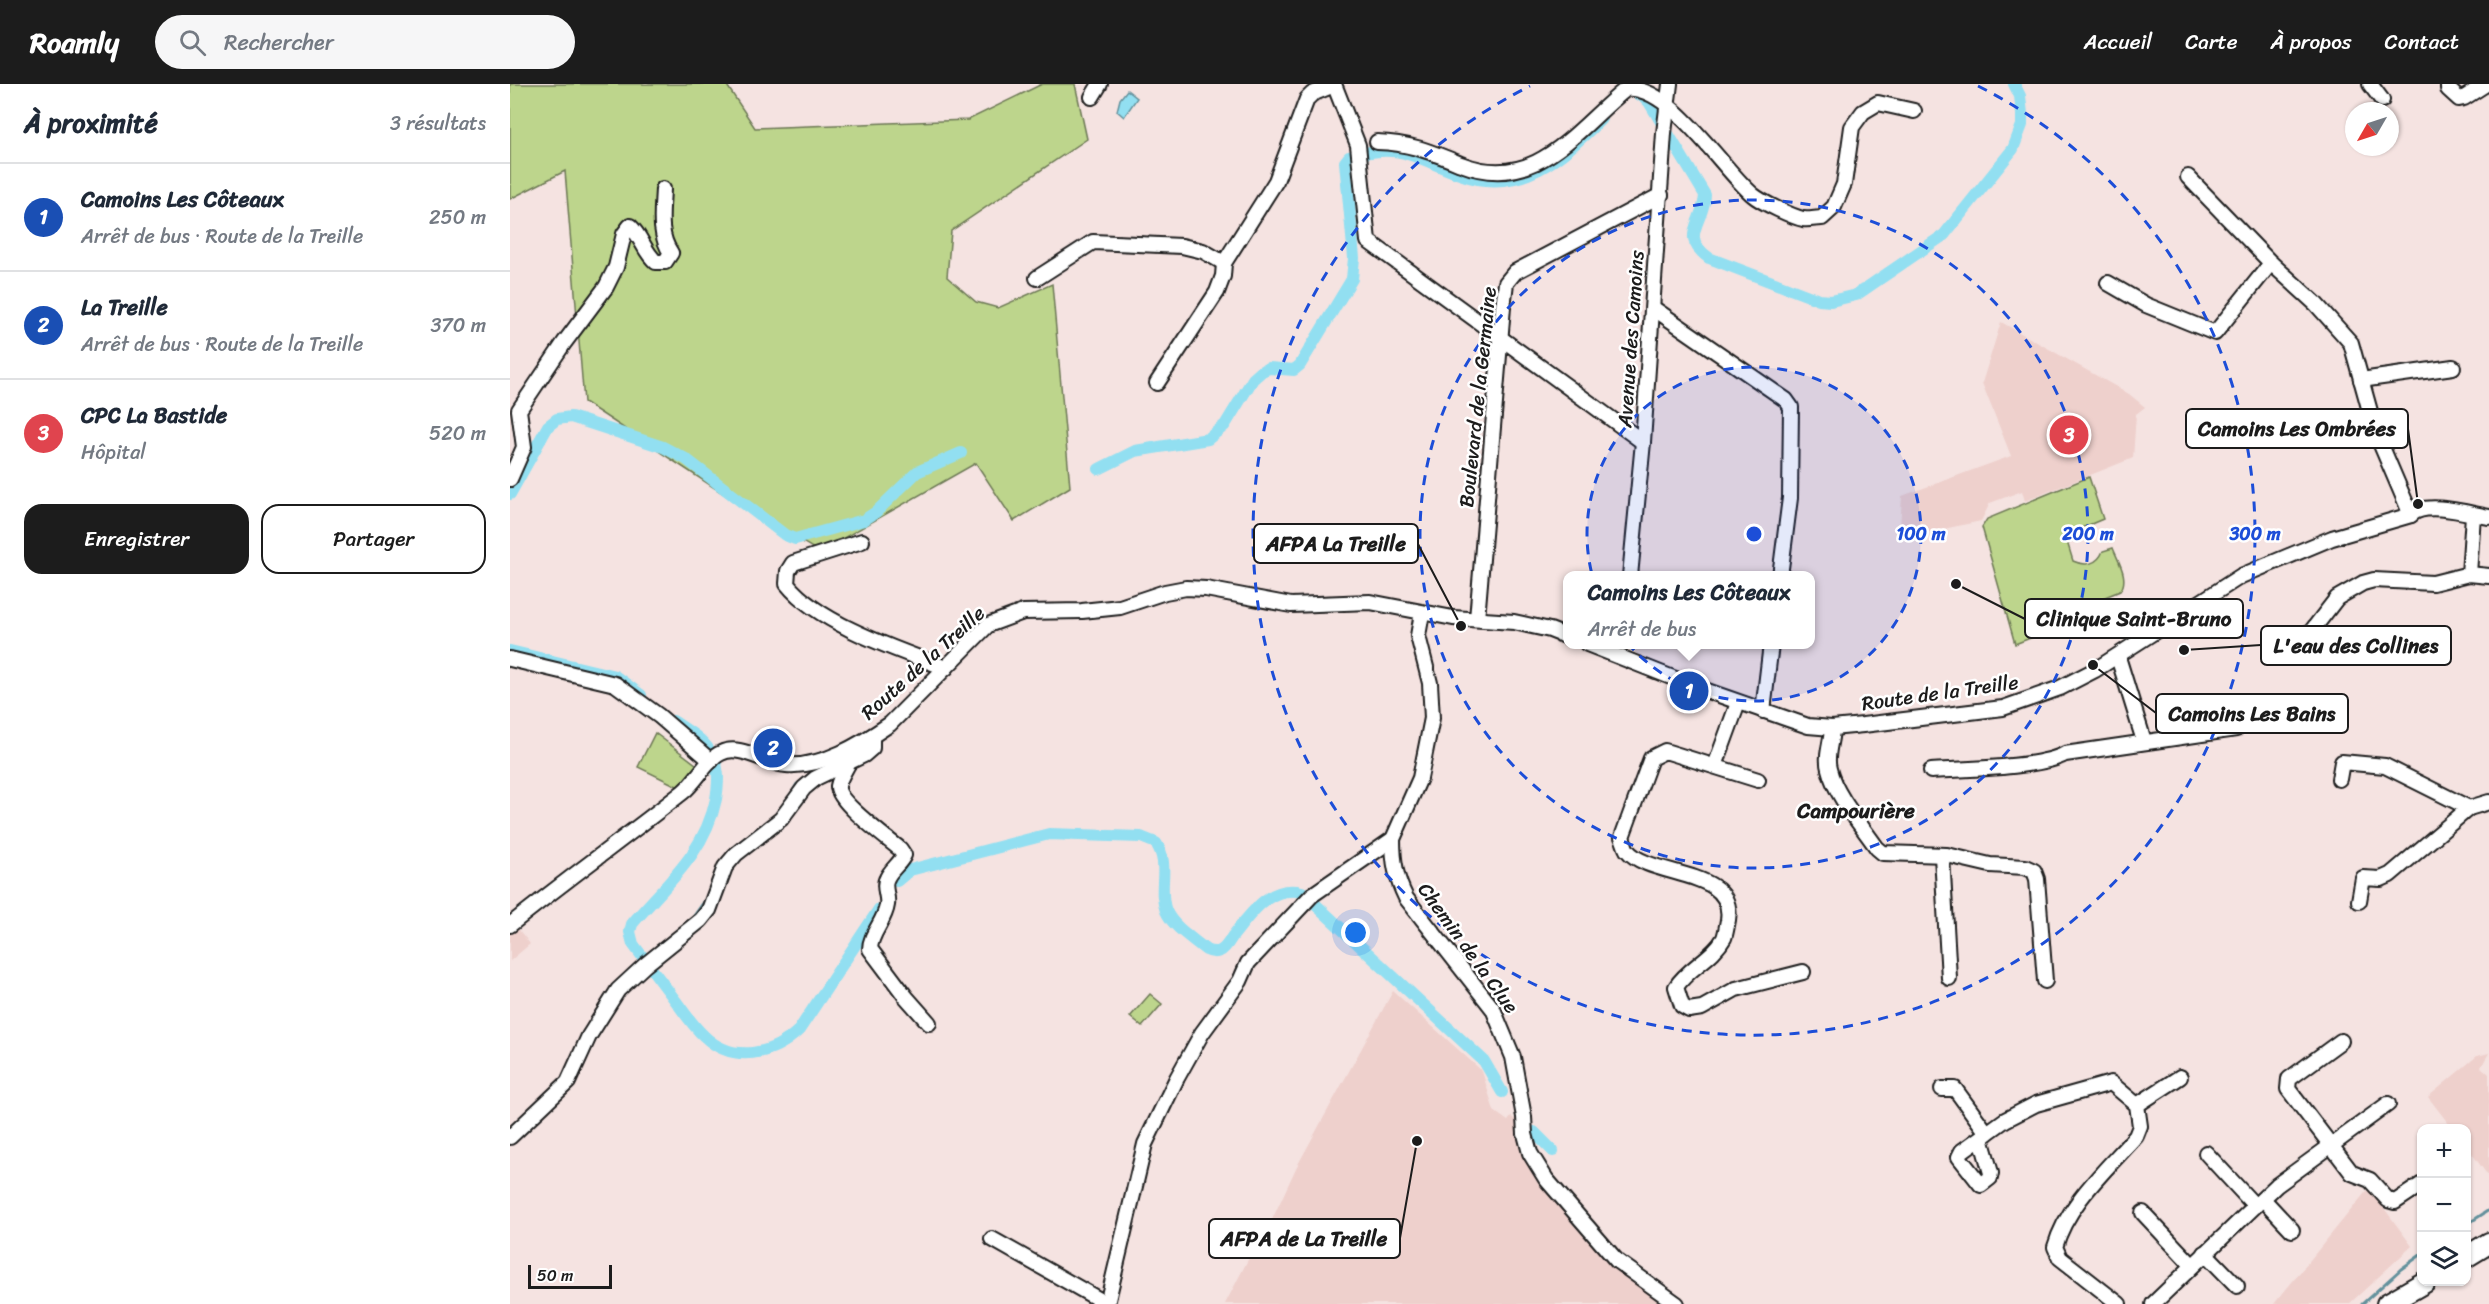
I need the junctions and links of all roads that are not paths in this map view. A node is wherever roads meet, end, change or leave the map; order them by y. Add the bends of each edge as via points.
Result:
1 (1100, 84) edge
2 (1670, 84) edge
3 (2370, 84) edge
4 (2448, 84) edge
5 (2486, 84) edge
6 (1334, 85) edge
7 (1092, 97) dead end
8 (2382, 100) dead end
9 (1667, 111) junction
10 (1914, 111) dead end
11 (1377, 142) dead end
12 (2188, 177) dead end
13 (663, 189) dead end
14 (1661, 195) junction
15 (1224, 263) junction
16 (2271, 263) junction
17 (1037, 278) dead end
18 (2108, 283) dead end
19 (1653, 309) junction
20 (1500, 338) junction
21 (2453, 367) dead end
22 (2361, 380) junction
23 (1157, 383) dead end
24 (1643, 442) junction
25 (510, 479) edge
26 (2411, 515) junction
27 (2473, 515) junction
28 (2489, 517) edge
29 (862, 541) dead end
30 (1630, 571) edge
31 (1781, 571) edge
32 (2469, 574) junction
33 (2489, 576) edge
34 (1422, 613) junction
35 (1477, 620) junction
36 (1563, 635) edge
37 (2300, 646) dead end
38 (1771, 649) edge
39 (1623, 651) edge
40 (2118, 657) junction
41 (510, 659) edge
42 (946, 668) junction
43 (1738, 703) junction
44 (1763, 711) junction
45 (1832, 728) junction
46 (2236, 729) dead end
47 (872, 736) junction
48 (2144, 741) junction
49 (712, 760) junction
50 (848, 764) junction
51 (1715, 766) junction
52 (1931, 771) dead end
53 (2339, 779) dead end
54 (1758, 780) dead end
55 (2489, 802) edge
56 (2469, 808) junction
57 (1393, 839) junction
58 (1942, 856) junction
59 (2360, 901) dead end
60 (510, 925) edge
61 (1803, 972) dead end
62 (1949, 978) dead end
63 (2044, 981) dead end
64 (929, 1023) dead end
65 (2341, 1041) dead end
66 (2180, 1077) dead end
67 (1942, 1089) dead end
68 (2388, 1104) dead end
69 (2137, 1106) junction
70 (510, 1137) edge
71 (2331, 1147) junction
72 (2206, 1153) dead end
73 (2417, 1187) edge
74 (2259, 1202) junction
75 (2143, 1213) dead end
76 (2292, 1230) dead end
77 (992, 1239) dead end
78 (2489, 1243) edge
79 (2205, 1253) junction
80 (2471, 1254) edge
81 (2192, 1265) junction
82 (2237, 1286) dead end
83 (2417, 1286) edge
84 (2112, 1302) edge
85 (1107, 1304) edge
86 (1677, 1304) edge
87 (2153, 1304) edge
88 (2387, 1304) edge

1 - 7 street
2 - 9 street, Avenue des Camoins
3 - 8 street
4 - 5 street via 2459,99
6 - 15 street via 1307,99 1276,181
6 - 20 street via 1359,152 1368,241
9 - 10 street via 1693,128 1755,197 1803,219 1822,218 1834,207 1844,183 1852,127 1863,112 1878,103
9 - 11 street via 1645,90 1626,89 1548,158 1509,171 1462,165 1407,144
9 - 14 street, Avenue des Camoins
12 - 16 street
13 - 25 street via 663,242 671,253 665,262 656,262 630,226 624,234 616,267 606,287 519,410 524,447
14 - 19 street, Avenue des Camoins
14 - 20 street, Boulevard de la Germaine via 1515,272 1506,283
15 - 17 street via 1203,251 1182,246 1093,242
15 - 23 street via 1217,292
16 - 18 street via 2215,333 2146,305
16 - 22 street via 2316,304 2354,349
19 - 24 street, Avenue des Camoins
19 - 31 street via 1791,407 1790,498
20 - 24 street
20 - 35 street, Boulevard de la Germaine
21 - 22 street
22 - 26 street via 2376,433
24 - 30 street, Avenue des Camoins
26 - 27 street, Route de la Treille
26 - 40 street, Route de la Treille via 2332,538 2241,576
27 - 28 street, Route de la Treille
27 - 32 street
29 - 42 street via 793,563 787,584 840,623
32 - 33 street
32 - 37 street via 2433,583 2363,583 2337,598
34 - 35 street, Route de la Treille
34 - 42 street, Route de la Treille via 1370,602 1291,604 1186,588 1164,591 1120,607 1042,610 1008,616 988,625
34 - 57 street via 1418,636 1430,683 1432,718 1420,778
35 - 36 street, Route de la Treille via 1514,622
38 - 44 street
39 - 43 street, Route de la Treille
40 - 45 street, Route de la Treille via 2060,688 2003,708
40 - 48 street
41 - 49 street via 615,684
42 - 47 street, Route de la Treille via 898,717
43 - 44 street, Route de la Treille
43 - 51 street
44 - 45 street, Route de la Treille via 1802,724
45 - 58 street via 1829,770 1877,848 1883,854
46 - 48 street
47 - 49 street, Route de la Treille via 807,765 780,764 736,750
47 - 50 street via 872,748
48 - 52 street via 2015,765
49 - 60 street via 684,792
50 - 64 street via 838,790 853,809 904,852 903,859 887,876 884,920 870,949
50 - 70 street via 816,778 781,819 736,854 725,867 709,910 618,990 589,1036 568,1082
51 - 54 street
51 - 61 street via 1665,751 1651,758 1622,837 1627,850 1638,858 1715,886 1726,897 1729,910 1724,938 1683,975 1676,987 1678,998 1689,1010 1702,1008 1736,989
53 - 56 street via 2342,762 2385,766
55 - 56 street
56 - 59 street via 2390,875 2363,878
57 - 85 street via 1308,899 1248,963 1240,981 1202,1033 1145,1144
57 - 86 street, Chemin de la Clue via 1397,880 1406,898 1493,1009 1504,1033 1518,1079 1530,1153 1546,1179 1617,1261
58 - 62 street
58 - 63 street via 2034,871
65 - 71 street via 2289,1079 2288,1089
66 - 69 street
67 - 69 street via 1954,1089 1987,1133 2036,1104 2111,1083
68 - 71 street
69 - 84 street via 2140,1126 2136,1136 2071,1213 2055,1247 2060,1258
71 - 73 street via 2352,1173 2370,1180 2388,1200 2395,1202
71 - 74 street
72 - 74 street
74 - 76 street
74 - 79 street
75 - 81 street
77 - 85 street
78 - 80 main road
79 - 81 street
79 - 82 street
81 - 87 street
83 - 88 main road

